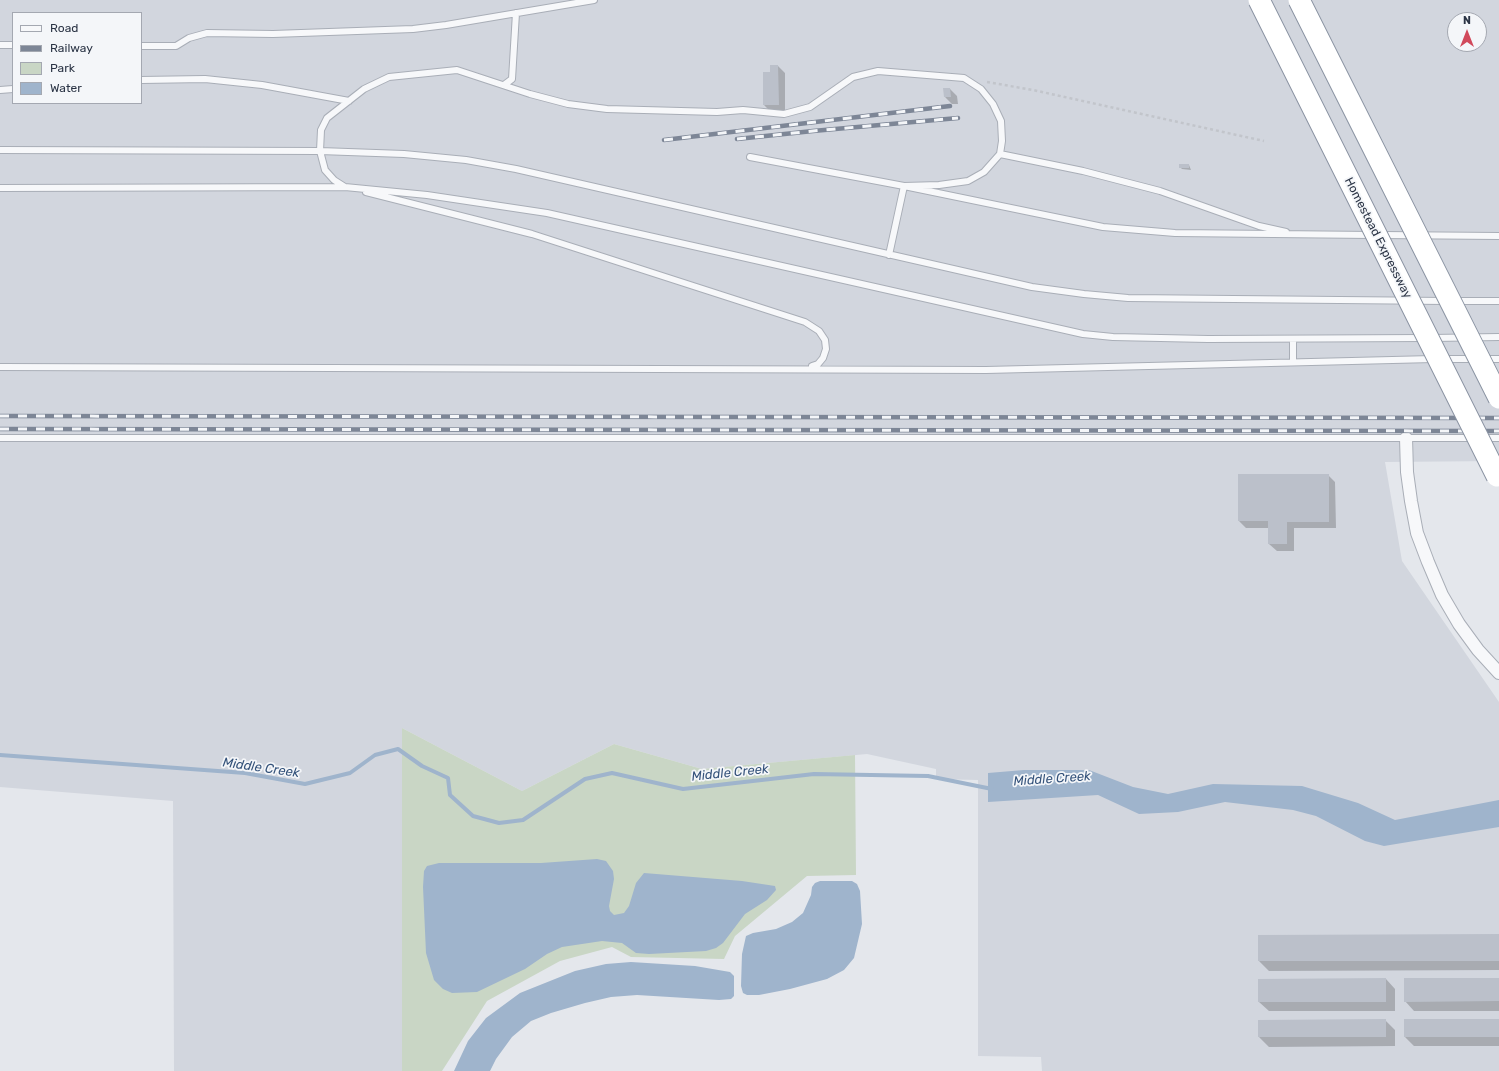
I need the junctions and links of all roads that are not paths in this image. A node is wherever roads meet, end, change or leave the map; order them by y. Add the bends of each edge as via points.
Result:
1 (594, 0) edge
2 (1259, 0) edge
3 (1300, 0) edge
4 (516, 13) junction
5 (0, 45) edge
6 (12, 45) edge
7 (142, 46) edge
8 (142, 80) edge
9 (504, 85) junction
10 (12, 89) edge
11 (0, 90) edge
12 (349, 101) junction
13 (0, 150) edge
14 (320, 151) junction
15 (1000, 154) junction
16 (750, 157) dead end
17 (904, 186) junction
18 (345, 187) junction
19 (0, 188) edge
20 (1299, 235) junction
21 (1499, 236) edge
22 (889, 254) junction
23 (1499, 300) edge
24 (1499, 337) edge
25 (1293, 339) junction
26 (1499, 359) edge
27 (1293, 362) junction
28 (0, 366) edge
29 (805, 368) junction
30 (1499, 398) edge
31 (0, 438) edge
32 (1406, 438) junction
33 (1499, 438) edge
34 (1497, 476) dead end
35 (1499, 673) edge

1 - 4 lane
2 - 34 highway, Homestead Expressway, bridge
3 - 30 highway, bridge
4 - 7 lane via 446,25 382,31 207,33 189,38 176,46
4 - 9 lane via 512,79
5 - 6 lane
8 - 12 lane via 206,79 262,85
9 - 12 lane via 457,70 415,73 389,77 364,89
9 - 15 lane via 568,104 607,109 718,112 743,110 784,114 810,107 853,77 864,73 878,71 964,78 981,89 996,110 1001,121
10 - 11 lane
12 - 14 lane via 327,118 321,130
13 - 14 lane
14 - 18 lane via 325,170
14 - 22 lane via 404,154 466,160 516,169
15 - 17 lane via 984,172 968,181
15 - 20 lane via 1083,171 1160,191 1259,226
16 - 17 lane
17 - 20 lane via 1103,227 1175,233
17 - 22 lane
18 - 19 lane
18 - 25 lane via 427,195 547,213 1083,334 1151,338
18 - 29 lane via 532,234 805,322 819,331 825,340 826,349 818,364
20 - 21 lane
22 - 23 lane via 1032,287 1106,296
24 - 25 lane
25 - 27 lane
26 - 27 lane
27 - 29 lane via 986,370
28 - 29 lane
31 - 32 lane
32 - 33 lane
32 - 35 street via 1411,500 1417,533 1428,562 1442,595 1459,624

